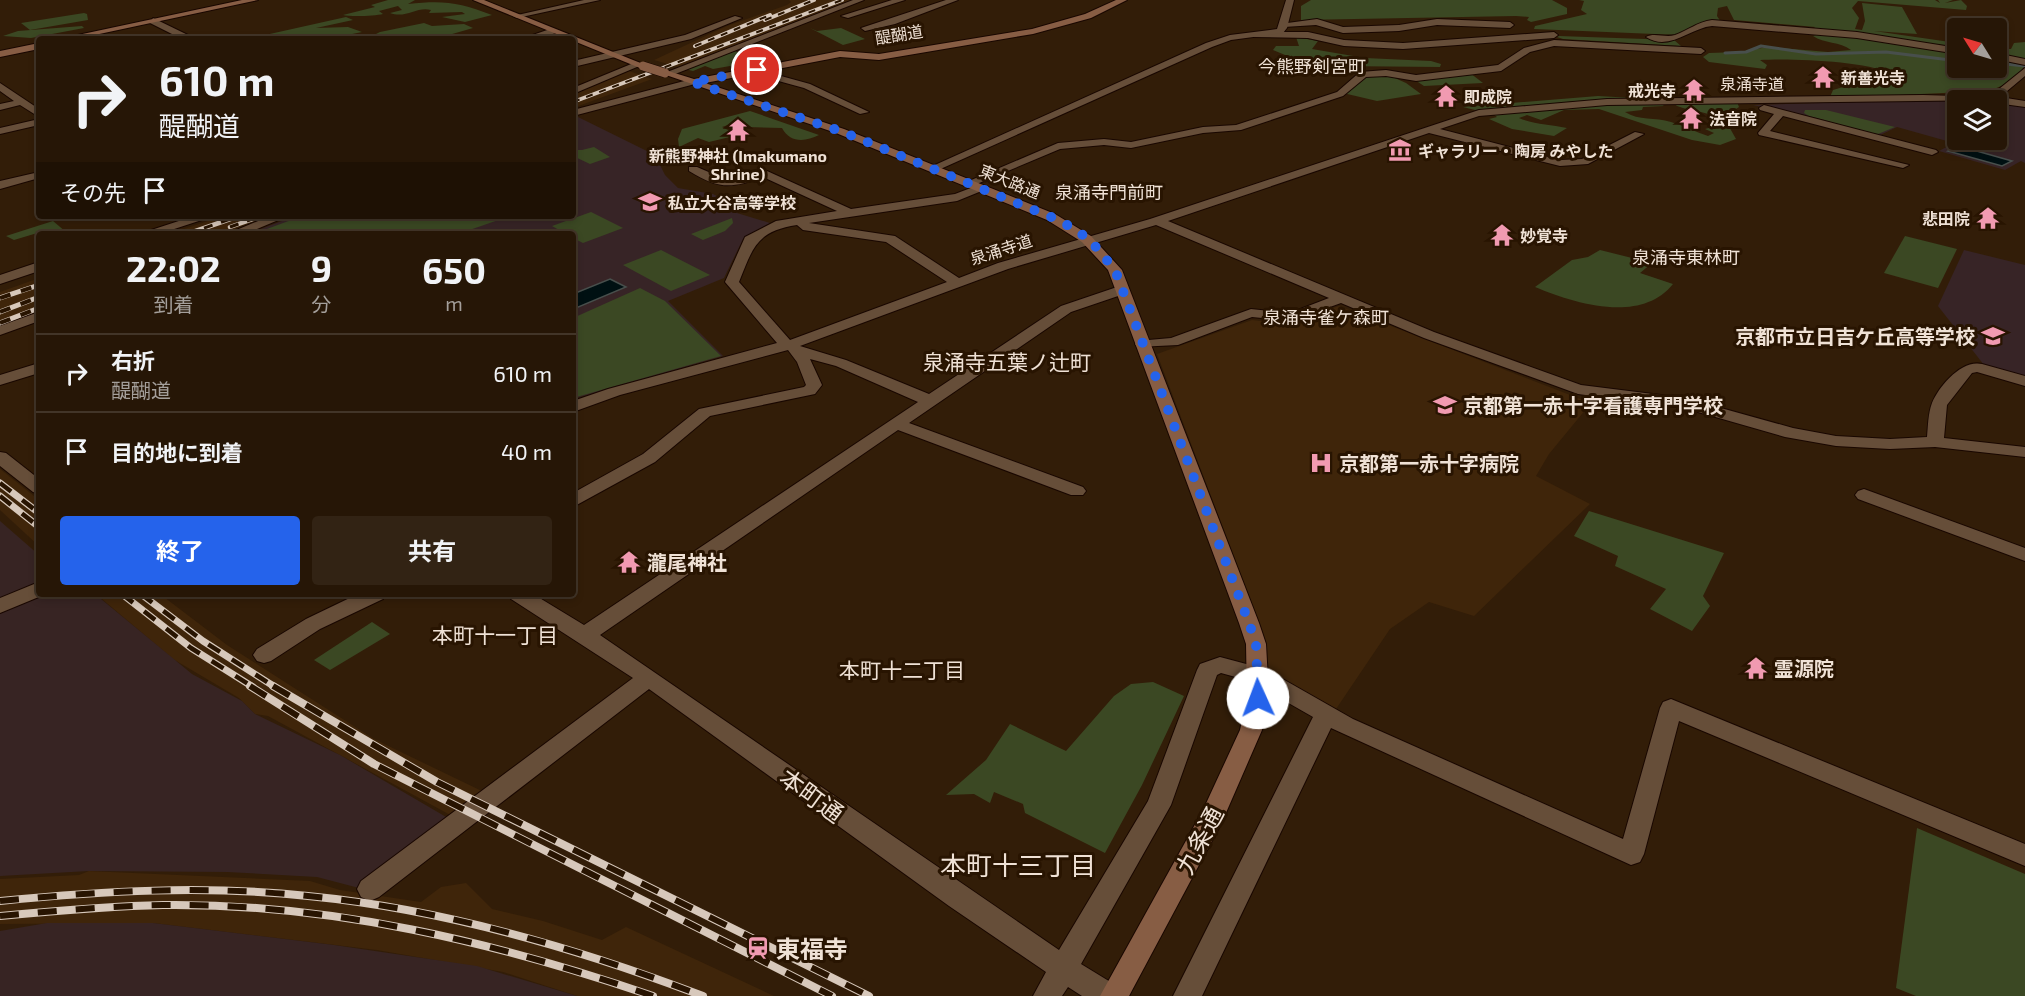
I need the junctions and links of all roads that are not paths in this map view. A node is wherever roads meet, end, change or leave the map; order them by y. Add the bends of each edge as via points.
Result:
1 (255, 0) edge
2 (267, 0) edge
3 (477, 0) edge
4 (596, 0) edge
5 (860, 0) edge
6 (901, 0) edge
7 (954, 0) edge
8 (1123, 0) edge
9 (1290, 0) edge
10 (916, 2) dead end
11 (934, 7) junction
12 (517, 16) junction
13 (738, 18) dead end
14 (155, 22) junction
15 (1284, 24) junction
16 (1510, 25) dead end
17 (865, 28) dead end
18 (553, 31) junction
19 (1255, 35) junction
20 (79, 36) edge
21 (90, 36) edge
22 (183, 36) edge
23 (536, 36) edge
24 (566, 36) edge
25 (1611, 36) dead end
26 (1644, 37) dead end
27 (576, 40) edge
28 (36, 46) edge
29 (740, 47) junction
30 (1947, 49) edge
31 (1701, 51) dead end
32 (0, 53) edge
33 (613, 55) junction
34 (2007, 58) edge
35 (2025, 62) edge
36 (576, 63) edge
37 (641, 65) junction
38 (752, 70) junction
39 (2025, 71) edge
40 (666, 74) junction
41 (2020, 80) edge
42 (692, 82) junction
43 (0, 86) edge
44 (576, 90) edge
45 (2005, 90) edge
46 (1947, 97) edge
47 (1740, 100) junction
48 (2007, 101) edge
49 (22, 102) junction
50 (2025, 104) edge
51 (0, 107) edge
52 (36, 112) edge
53 (576, 112) edge
54 (864, 112) dead end
55 (1781, 112) junction
56 (36, 123) edge
57 (1426, 129) junction
58 (0, 131) edge
59 (1639, 134) dead end
60 (1932, 152) dead end
61 (1903, 165) dead end
62 (693, 169) dead end
63 (932, 169) junction
64 (36, 176) edge
65 (0, 185) edge
66 (974, 186) junction
67 (850, 213) junction
68 (194, 219) edge
69 (274, 219) edge
70 (1156, 221) junction
71 (784, 223) junction
72 (155, 231) edge
73 (241, 231) edge
74 (1090, 240) junction
75 (36, 267) edge
76 (0, 280) edge
77 (958, 283) junction
78 (1122, 290) junction
79 (1343, 298) junction
80 (36, 317) edge
81 (24, 321) junction
82 (36, 326) edge
83 (0, 331) edge
84 (1142, 344) junction
85 (792, 347) junction
86 (36, 369) edge
87 (0, 380) edge
88 (2025, 381) edge
89 (928, 400) junction
90 (576, 406) edge
91 (894, 423) junction
92 (1935, 442) junction
93 (2025, 452) edge
94 (0, 457) edge
95 (36, 486) edge
96 (1077, 491) dead end
97 (1864, 495) dead end
98 (576, 499) edge
99 (2025, 555) edge
100 (36, 590) edge
101 (370, 597) edge
102 (523, 597) edge
103 (0, 606) edge
104 (586, 634) junction
105 (264, 655) dead end
106 (1257, 675) junction
107 (648, 679) junction
108 (1326, 714) junction
109 (2025, 855) edge
110 (370, 890) dead end
111 (1063, 969) junction
112 (1047, 996) edge
113 (1107, 996) edge
114 (1114, 996) edge
115 (1187, 996) edge

1 - 14 main road
2 - 14 main road
3 - 12 main road, 東大路通
4 - 12 street
5 - 29 street
6 - 29 street
7 - 11 street
8 - 38 main road, 醍醐道 via 1088,16 1033,31 870,57 842,53
9 - 15 street
10 - 11 street
11 - 17 street
12 - 18 main road, 東大路通
13 - 33 street via 688,37
14 - 20 main road
14 - 21 main road
14 - 22 street
15 - 16 street via 1317,22 1339,30 1437,22
15 - 19 street via 1280,31
18 - 23 street
18 - 24 main road, 東大路通
19 - 25 street via 1308,35 1344,43 1403,46 1538,35
19 - 63 street via 1209,45
26 - 30 street via 1675,38 1701,24 1712,23 1857,35
27 - 33 main road, 東大路通
28 - 32 main road
29 - 40 street
31 - 66 street via 1554,43 1527,50 1501,68 1420,77 1363,74 1340,94 1238,128 1203,130 1131,145 1104,142 1058,146
33 - 36 street
33 - 37 main road, 東大路通
34 - 35 street
37 - 40 main road, 東大路通, bridge
37 - 44 street
38 - 42 main road, 醍醐道
38 - 54 street via 807,86
39 - 41 street
40 - 42 main road, 東大路通
41 - 45 street
42 - 53 street, 醍醐道
42 - 63 main road, 東大路通 via 831,128
43 - 49 street
46 - 47 street, 泉涌寺道
47 - 55 street
47 - 57 street, 泉涌寺道 via 1592,102 1477,113
48 - 50 street, 泉涌寺道
49 - 51 street
49 - 52 street
55 - 60 street
55 - 61 street via 1763,133
56 - 58 street
57 - 59 street via 1571,164 1586,161
57 - 70 street, 泉涌寺道
62 - 67 street via 720,185 763,173
63 - 66 main road, 東大路通
64 - 65 street
66 - 67 street via 957,197
66 - 74 main road, 東大路通 via 1071,227
67 - 71 street
68 - 72 street
69 - 73 street
70 - 74 street, 泉涌寺道
70 - 79 street
71 - 77 street via 890,239
71 - 85 street via 750,240 732,282
74 - 77 street, 泉涌寺道
74 - 78 main road, 東大路通 via 1115,270
75 - 76 street
77 - 85 street, 泉涌寺道
78 - 84 main road, 東大路通
78 - 89 street via 1066,309
79 - 84 street via 1291,317 1251,313 1173,342
79 - 92 street via 1429,335 1578,389 1685,403 1791,433 1836,441
80 - 81 street
81 - 82 street
81 - 83 street
84 - 106 main road, 東大路通 via 1249,623 1256,644
85 - 89 street
85 - 90 street, 泉涌寺道 via 614,392
85 - 98 street via 813,377 814,386 809,392 705,412 649,458
86 - 87 street
88 - 92 street via 1977,367 1967,370 1939,405
89 - 91 street
91 - 96 street
91 - 104 street
92 - 93 street
94 - 95 street
97 - 99 street
100 - 103 street
101 - 105 street via 313,624
102 - 104 street, 本町通
104 - 107 street, 本町通
106 - 108 street
106 - 111 street via 1220,664 1208,670 1159,805
106 - 114 main road, 九条通 via 1258,698 1251,730 1233,774
107 - 110 street
107 - 111 street, 本町通
108 - 109 street via 1631,854 1671,708
108 - 115 street
111 - 112 street
111 - 113 street, 本町通

